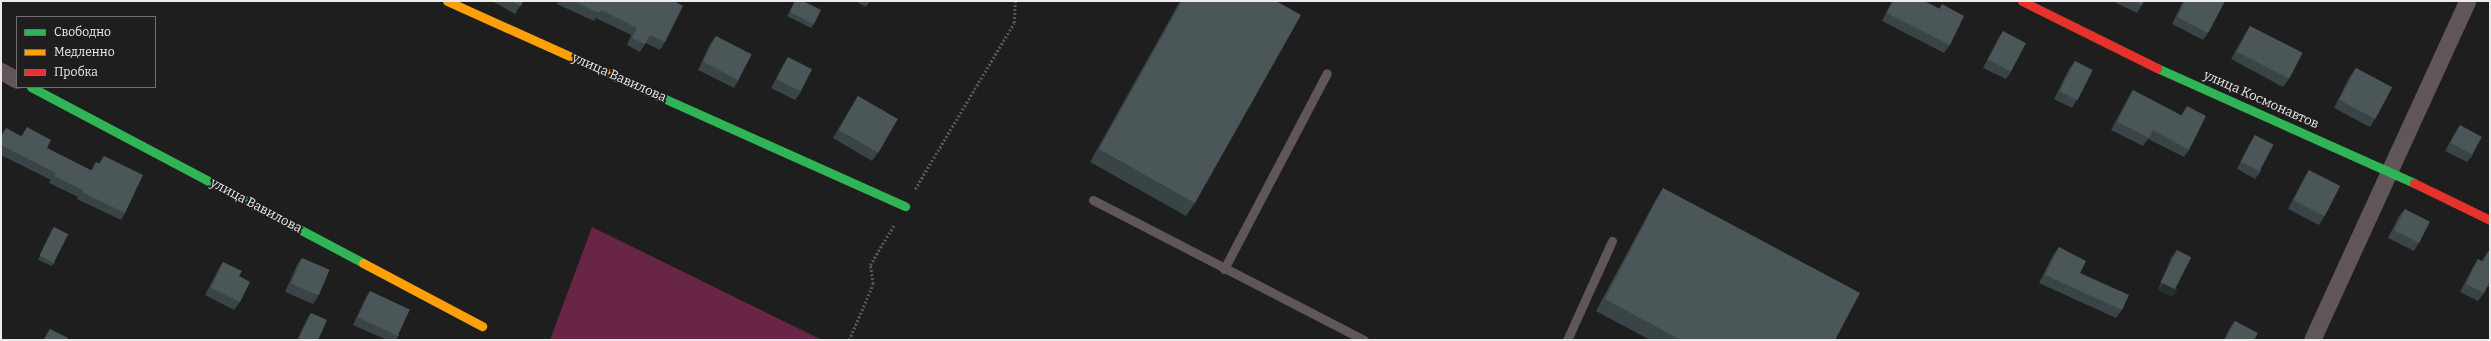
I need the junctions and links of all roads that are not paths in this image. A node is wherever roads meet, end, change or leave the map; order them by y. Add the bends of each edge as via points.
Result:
1 (447, 1) edge
2 (2022, 1) edge
3 (2467, 1) edge
4 (1, 71) edge
5 (1327, 73) dead end
6 (16, 79) edge
7 (33, 88) edge
8 (2389, 171) junction
9 (1094, 200) dead end
10 (905, 206) road end
11 (2490, 220) edge
12 (1612, 240) dead end
13 (1224, 269) junction
14 (482, 326) dead end
15 (1364, 340) edge
16 (1567, 340) edge
17 (2312, 340) edge

1 - 10 street, улица Вавилова
2 - 8 street, улица Космонавтов via 2149,64
3 - 8 street
4 - 6 street
5 - 13 lane
7 - 14 street, улица Вавилова
8 - 11 street, улица Космонавтов
8 - 17 street
9 - 13 lane
12 - 16 lane
13 - 15 lane

